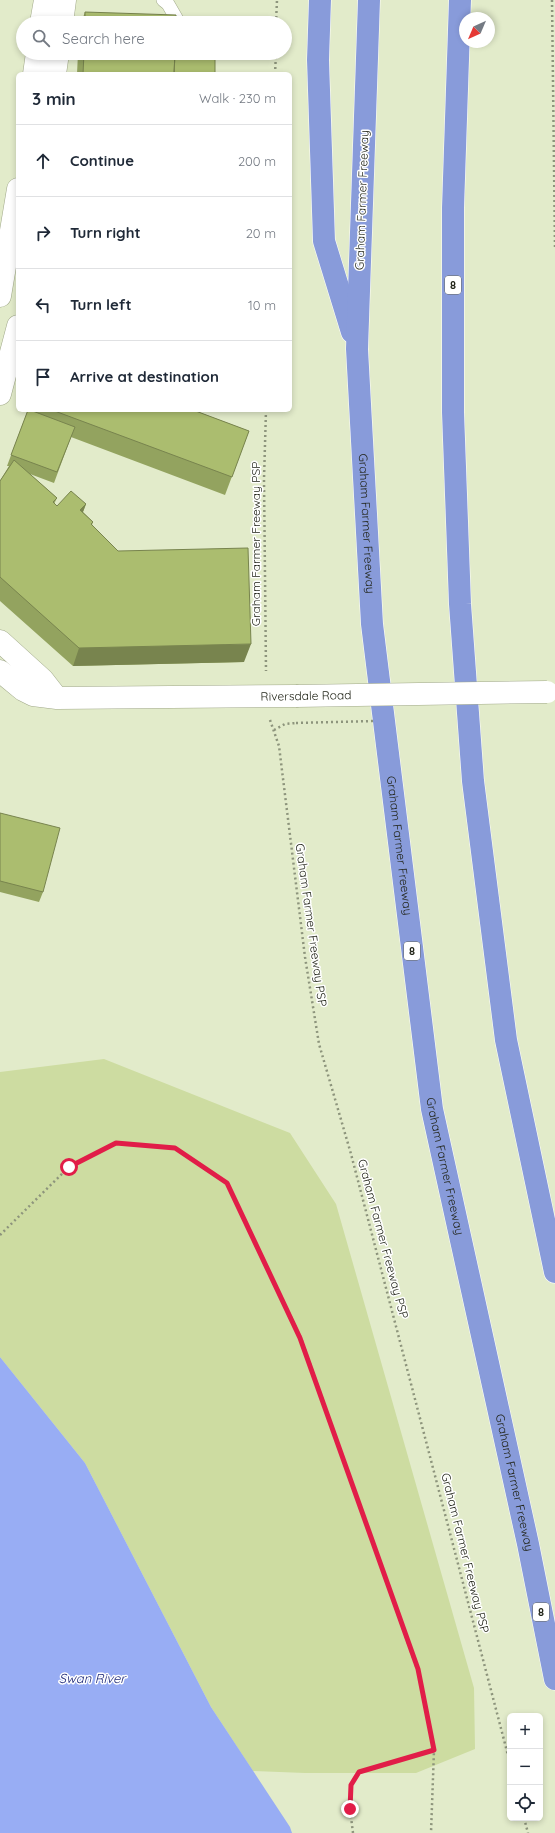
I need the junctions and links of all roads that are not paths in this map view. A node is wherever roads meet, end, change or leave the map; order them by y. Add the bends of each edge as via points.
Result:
1 (45, 0) edge
2 (65, 0) edge
3 (164, 0) edge
4 (320, 0) edge
5 (369, 0) edge
6 (462, 6) edge
7 (42, 16) edge
8 (63, 16) edge
9 (175, 16) edge
10 (36, 60) edge
11 (57, 60) edge
12 (34, 72) edge
13 (55, 72) edge
14 (16, 206) edge
15 (8, 275) edge
16 (0, 296) edge
17 (16, 334) edge
18 (357, 349) junction
19 (0, 394) edge
20 (0, 641) edge
21 (0, 671) edge
22 (551, 692) edge
23 (57, 698) junction
24 (555, 1272) edge
25 (555, 1679) edge

1 - 7 street
2 - 8 street
3 - 9 lane
4 - 18 highway via 318,60 324,241
5 - 18 highway, Graham Farmer Freeway / 8
6 - 24 highway, 8 via 454,208 453,412 460,604 472,773 506,1040
10 - 12 street
11 - 13 street
14 - 15 street
15 - 16 street
17 - 19 street
18 - 25 highway, Graham Farmer Freeway / 8 via 372,624 432,1109 528,1544
20 - 23 street via 43,680
21 - 23 street, Riversdale Road via 33,695
22 - 23 street, Riversdale Road, bridge

